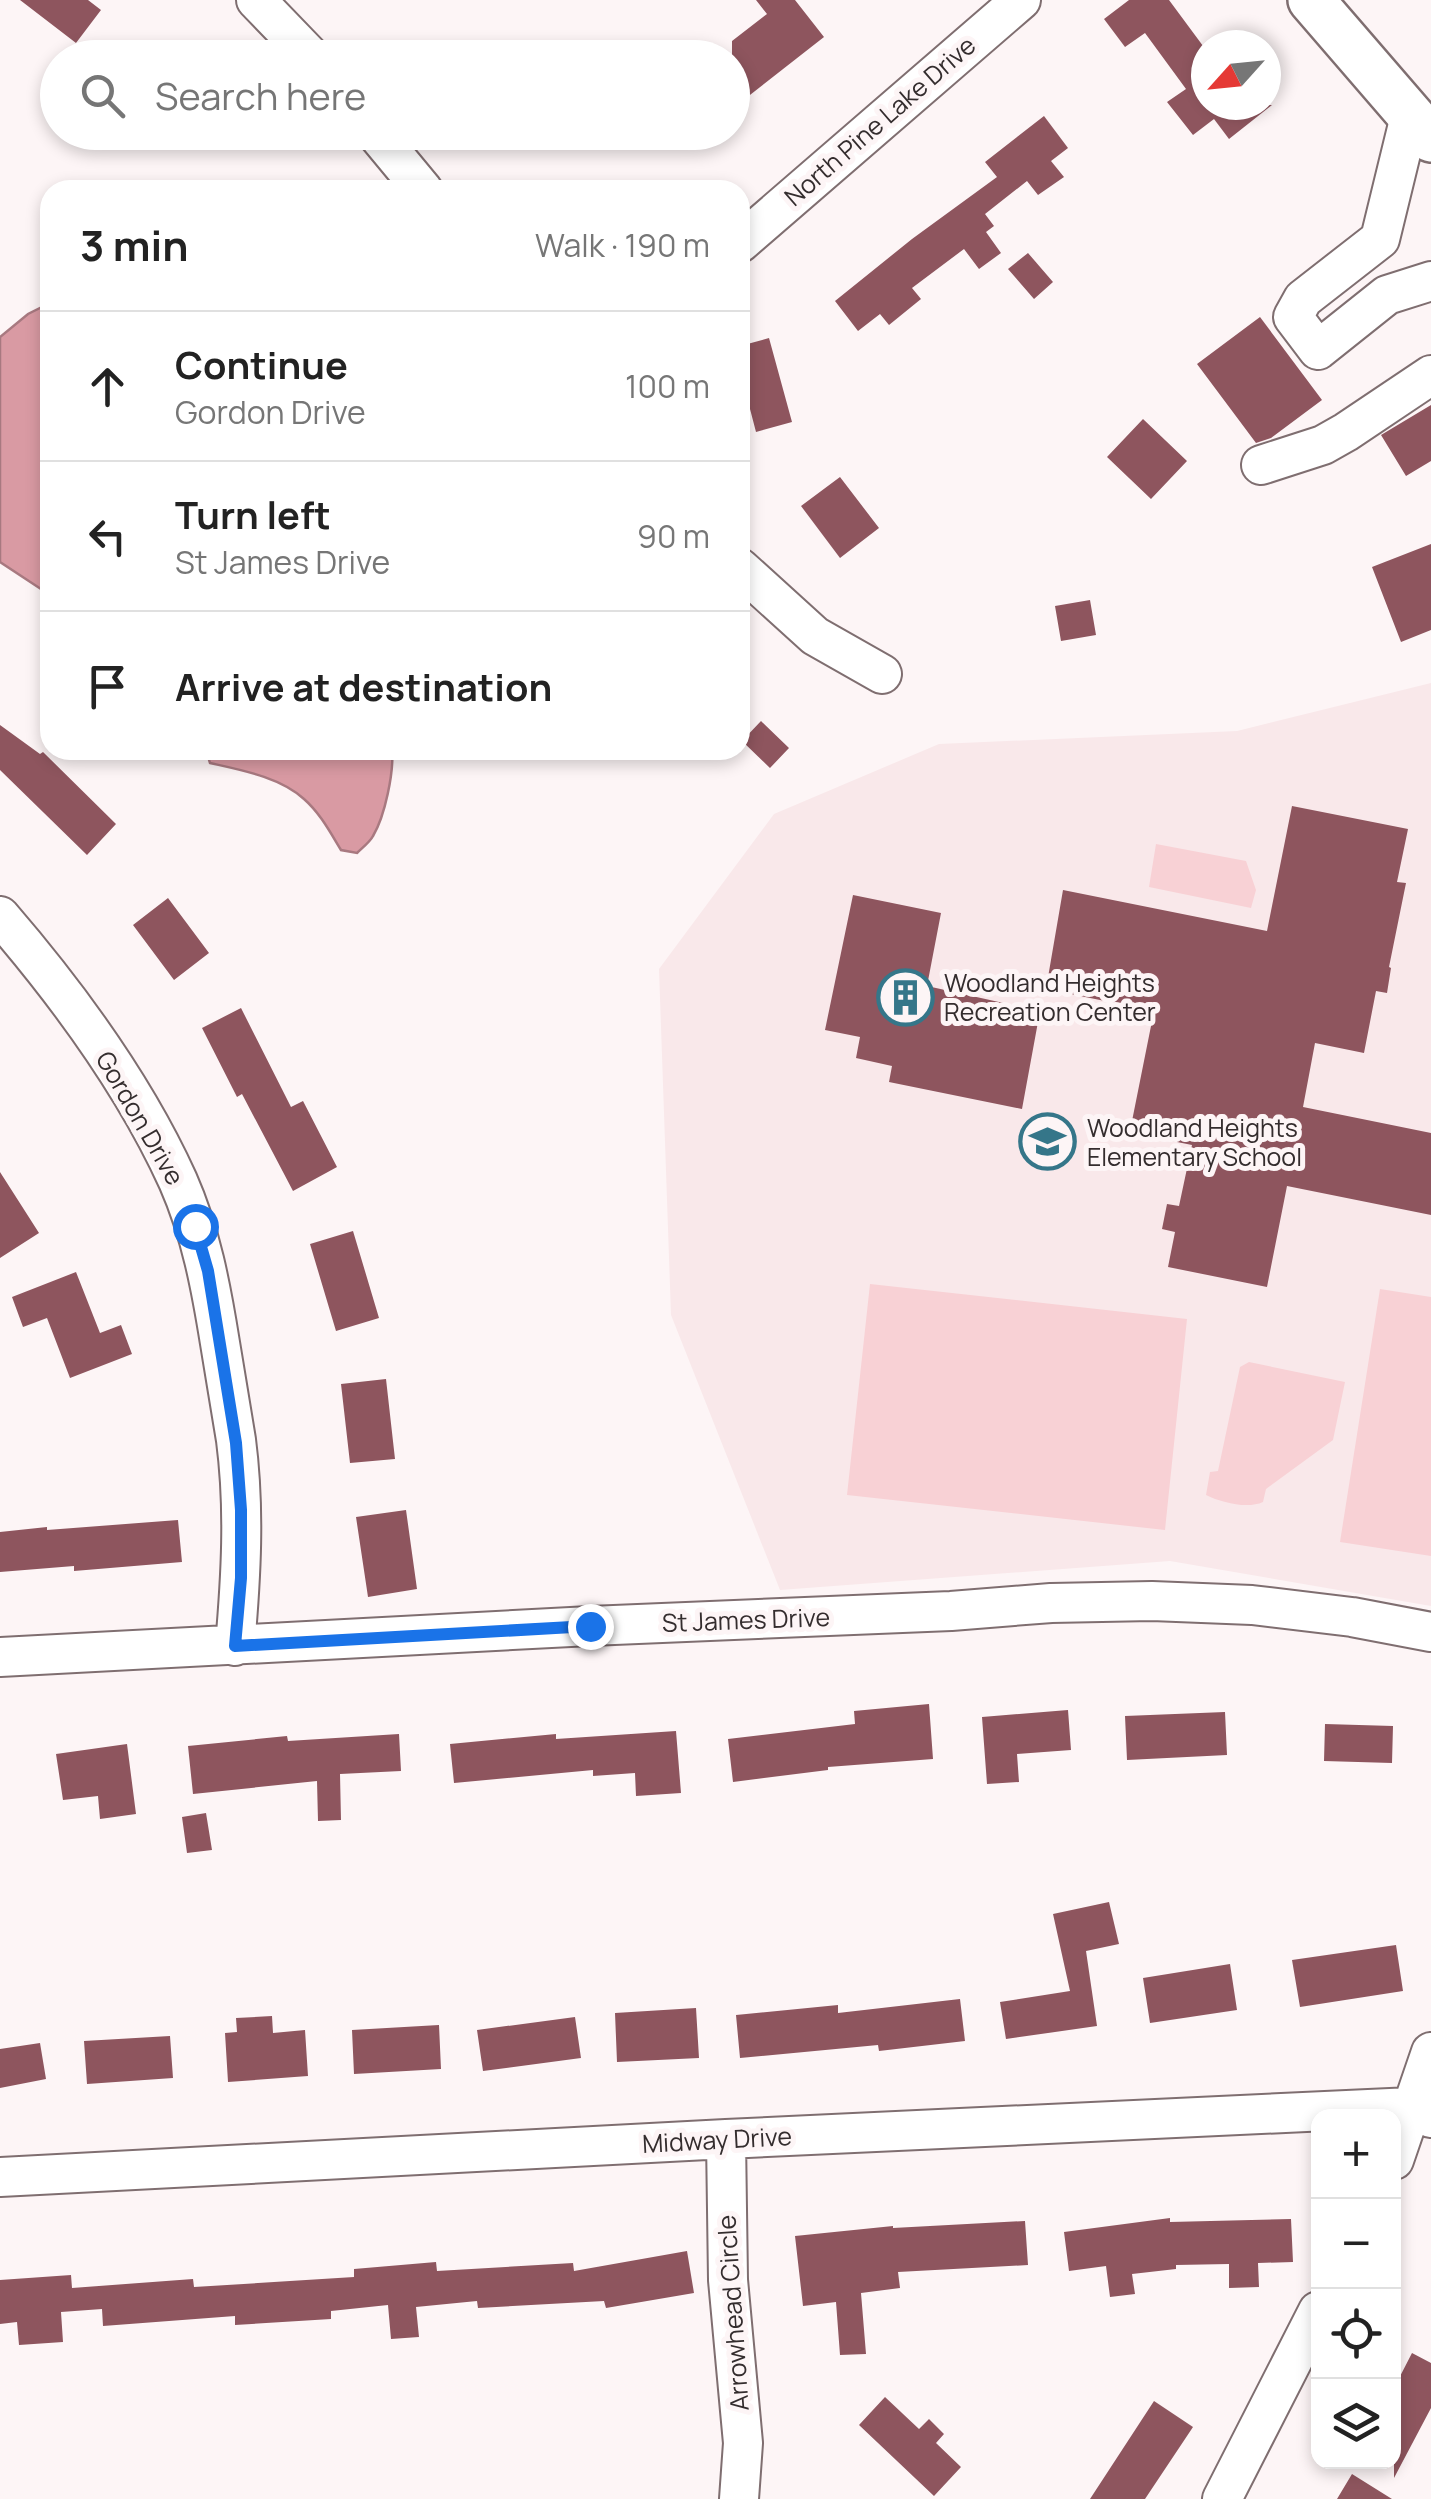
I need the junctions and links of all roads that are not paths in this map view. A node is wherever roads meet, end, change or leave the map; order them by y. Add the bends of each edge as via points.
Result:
1 (256, 0) edge
2 (1021, 0) edge
3 (1310, 0) edge
4 (295, 40) edge
5 (1421, 127) edge
6 (390, 150) edge
7 (415, 180) edge
8 (750, 234) edge
9 (1431, 281) edge
10 (1431, 375) edge
11 (1260, 465) dead end
12 (750, 577) edge
13 (882, 674) dead end
14 (0, 916) edge
15 (1431, 1632) edge
16 (235, 1646) junction
17 (0, 1657) edge
18 (1431, 2052) edge
19 (1421, 2113) edge
20 (726, 2139) junction
21 (1401, 2148) edge
22 (0, 2177) edge
23 (1311, 2325) edge
24 (745, 2495) edge
25 (1222, 2499) edge

1 - 4 street
2 - 8 street, North Pine Lake Drive
3 - 5 main road
5 - 9 street via 1380,238 1303,299 1293,317 1318,350 1388,295
6 - 7 street
10 - 11 street via 1322,445
12 - 13 street via 815,636
14 - 16 street, Gordon Drive via 120,1076 195,1226 236,1443 241,1578
15 - 16 street, St James Drive via 1252,1605 1152,1601
16 - 17 street, St James Drive
18 - 19 street
19 - 20 street, Midway Drive
19 - 21 street
20 - 22 street, Midway Drive
20 - 24 street, Arrowhead Circle via 728,2280
23 - 25 street

